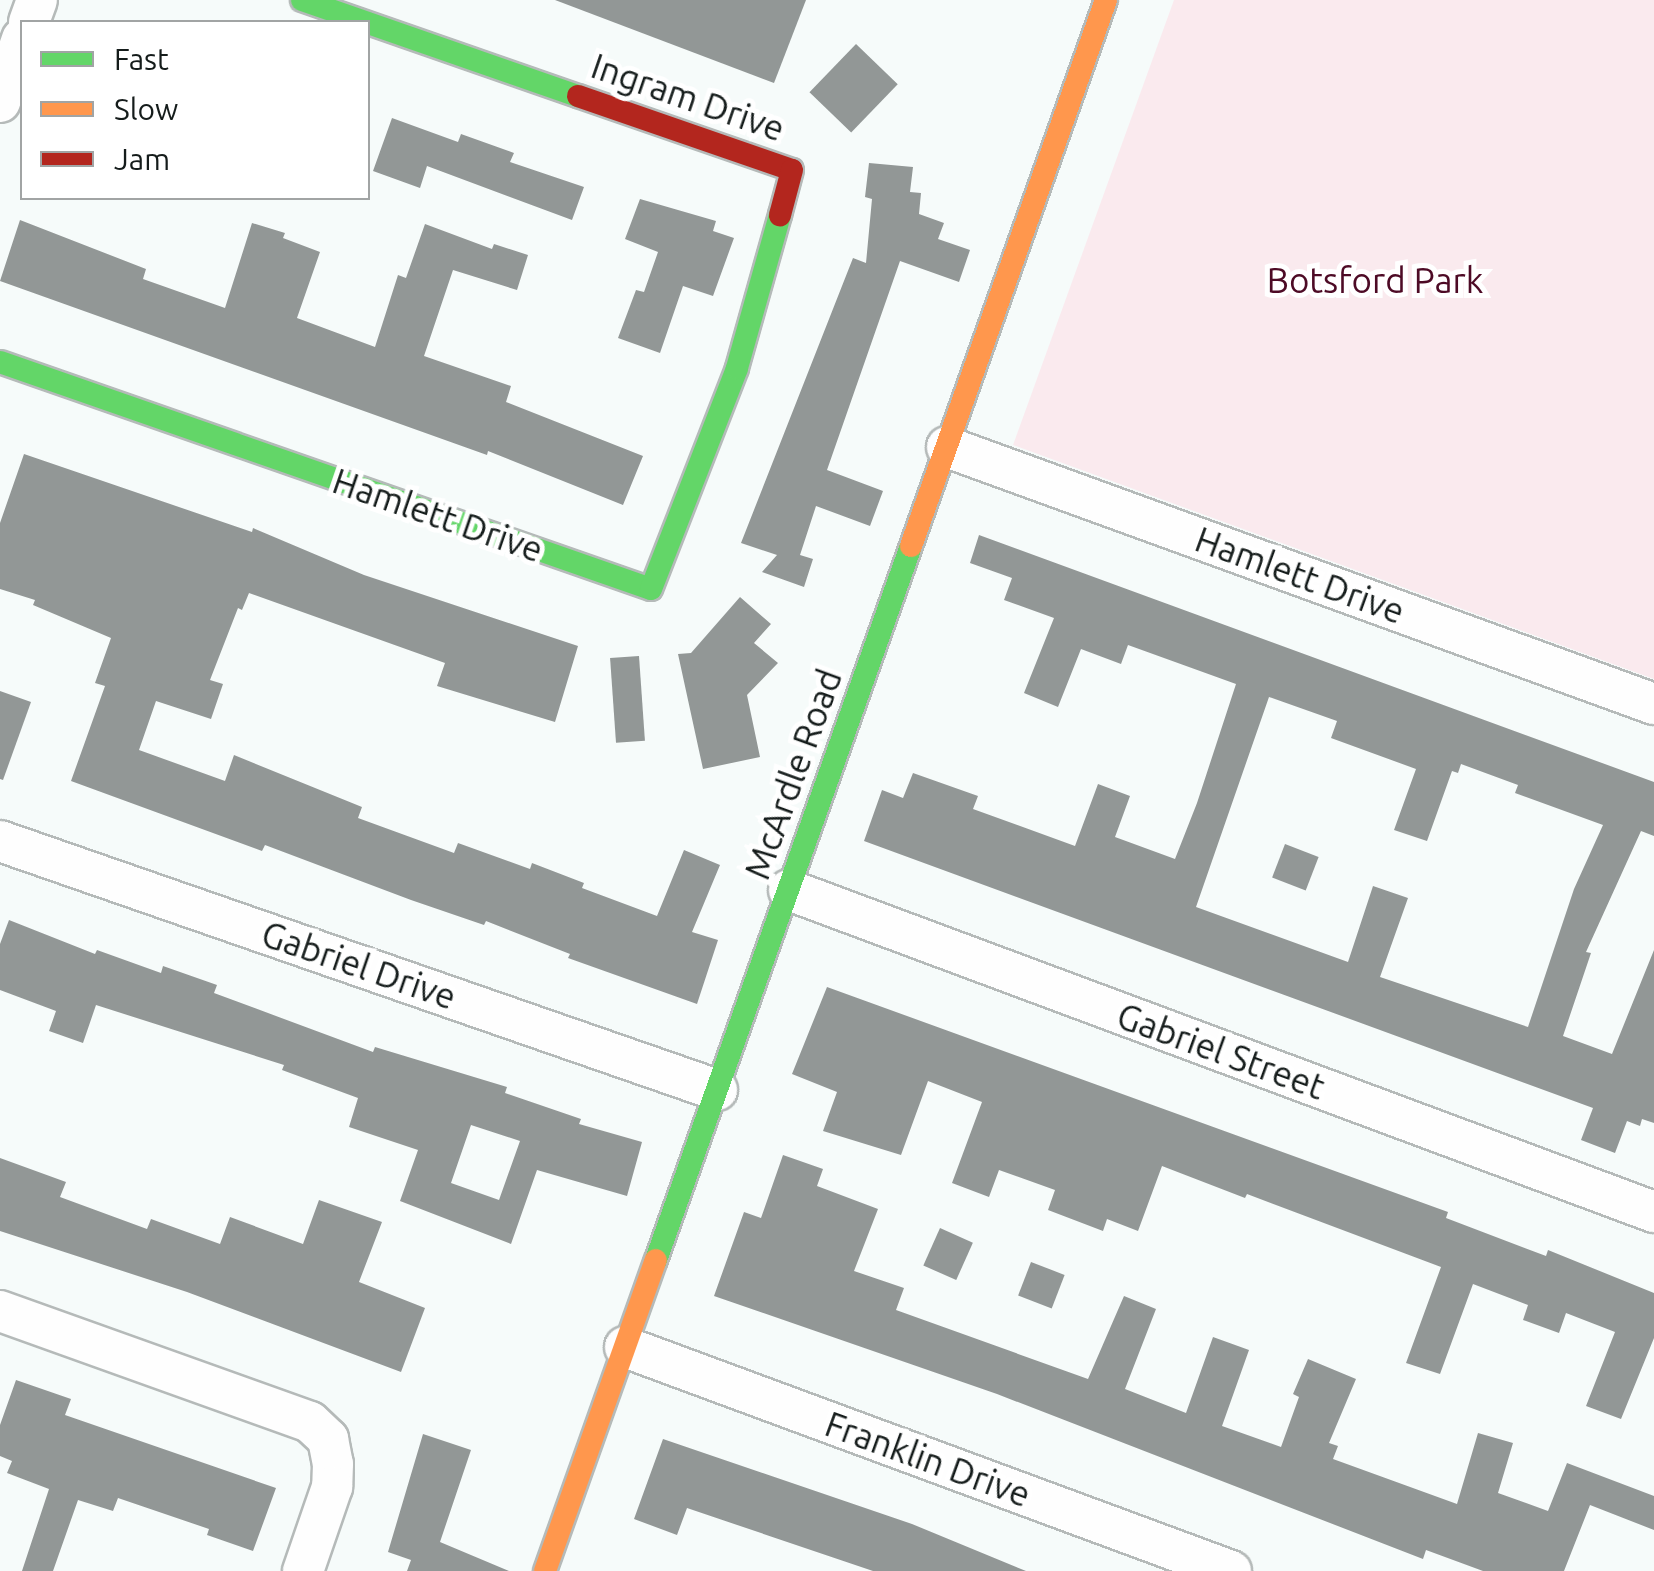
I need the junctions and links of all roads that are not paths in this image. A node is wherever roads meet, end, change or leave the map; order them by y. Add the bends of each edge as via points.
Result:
1 (302, 0) edge
2 (1106, 0) edge
3 (360, 20) edge
4 (370, 24) edge
5 (20, 46) edge
6 (0, 102) edge
7 (0, 362) edge
8 (737, 368) joint
9 (947, 447) junction
10 (1654, 704) edge
11 (0, 841) edge
12 (788, 890) junction
13 (717, 1090) junction
14 (1654, 1212) edge
15 (0, 1312) edge
16 (625, 1347) junction
17 (302, 1571) edge
18 (545, 1571) edge
19 (1231, 1571) edge

1 - 3 main road, Ingram Drive
2 - 9 main road, McArdle Road
4 - 8 main road, Ingram Drive via 792,170
5 - 6 street
7 - 8 main road, Hamlett Drive via 652,590
9 - 10 street, Hamlett Drive
9 - 12 main road, McArdle Road
11 - 13 street, Gabriel Drive
12 - 13 main road, McArdle Road
12 - 14 street, Gabriel Street
13 - 16 main road, McArdle Road
15 - 17 street via 310,1422 328,1438 334,1464
16 - 18 main road, McArdle Road
16 - 19 street, Franklin Drive

